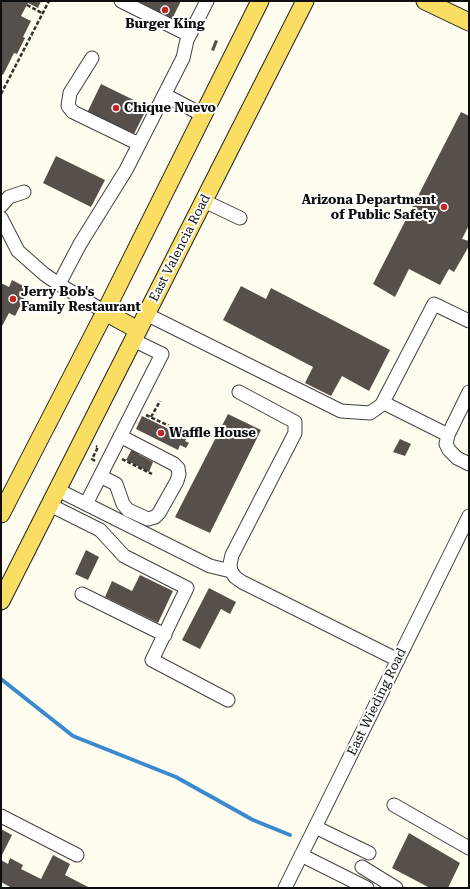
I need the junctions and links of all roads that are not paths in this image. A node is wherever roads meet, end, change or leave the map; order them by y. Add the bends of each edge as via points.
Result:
1 (121, 1) edge
2 (207, 1) edge
3 (260, 1) edge
4 (305, 1) edge
5 (425, 1) edge
6 (469, 22) edge
7 (189, 35) junction
8 (92, 58) dead end
9 (164, 95) junction
10 (203, 114) junction
11 (139, 144) junction
12 (24, 192) dead end
13 (204, 201) junction
14 (1, 206) edge
15 (1, 218) edge
16 (240, 218) dead end
17 (60, 282) dead end
18 (105, 312) junction
19 (146, 314) junction
20 (469, 321) edge
21 (136, 335) junction
22 (239, 392) dead end
23 (469, 392) edge
24 (382, 404) junction
25 (448, 434) junction
26 (120, 436) junction
27 (469, 464) edge
28 (100, 476) junction
29 (58, 490) junction
30 (86, 504) junction
31 (50, 505) junction
32 (1, 514) edge
33 (469, 516) edge
34 (231, 571) junction
35 (82, 594) dead end
36 (1, 601) edge
37 (165, 636) junction
38 (398, 660) junction
39 (228, 700) dead end
40 (394, 805) dead end
41 (1, 816) edge
42 (315, 827) junction
43 (469, 848) edge
44 (369, 853) dead end
45 (77, 855) dead end
46 (301, 856) junction
47 (362, 867) dead end
48 (285, 888) edge
49 (367, 888) edge
50 (396, 888) edge

1 - 7 street
2 - 7 street
3 - 10 main road
4 - 13 main road, East Valencia Road
5 - 6 main road
7 - 9 street via 183,58
8 - 11 street via 70,93 68,106 73,112
9 - 10 street
9 - 11 street
10 - 18 main road
11 - 17 street
12 - 14 street via 9,197
13 - 16 street
13 - 19 main road, East Valencia Road
15 - 18 street via 18,251 58,284
18 - 21 main road
18 - 32 main road
19 - 21 main road, East Valencia Road
19 - 24 street via 341,411 370,413
20 - 24 street via 434,304
21 - 26 street via 162,354
21 - 29 main road, East Valencia Road
22 - 34 street via 295,422 295,433 232,555
23 - 25 street
24 - 25 street
25 - 27 street via 446,444 449,450
26 - 28 street
26 - 28 street via 174,464 178,468 177,481 159,513 148,519 128,510 123,504 116,484
28 - 30 street
29 - 30 street
29 - 31 main road, East Valencia Road
30 - 34 street via 210,566
31 - 36 main road, East Valencia Road
31 - 37 street via 100,530 124,556 187,588
33 - 38 street, East Wieding Road
34 - 38 street via 242,582
35 - 37 street
37 - 39 street via 152,660
38 - 42 street, East Wieding Road
40 - 43 street
41 - 45 street
42 - 44 street
42 - 46 street, East Wieding Road
46 - 48 street, East Wieding Road
46 - 49 street
47 - 50 street

